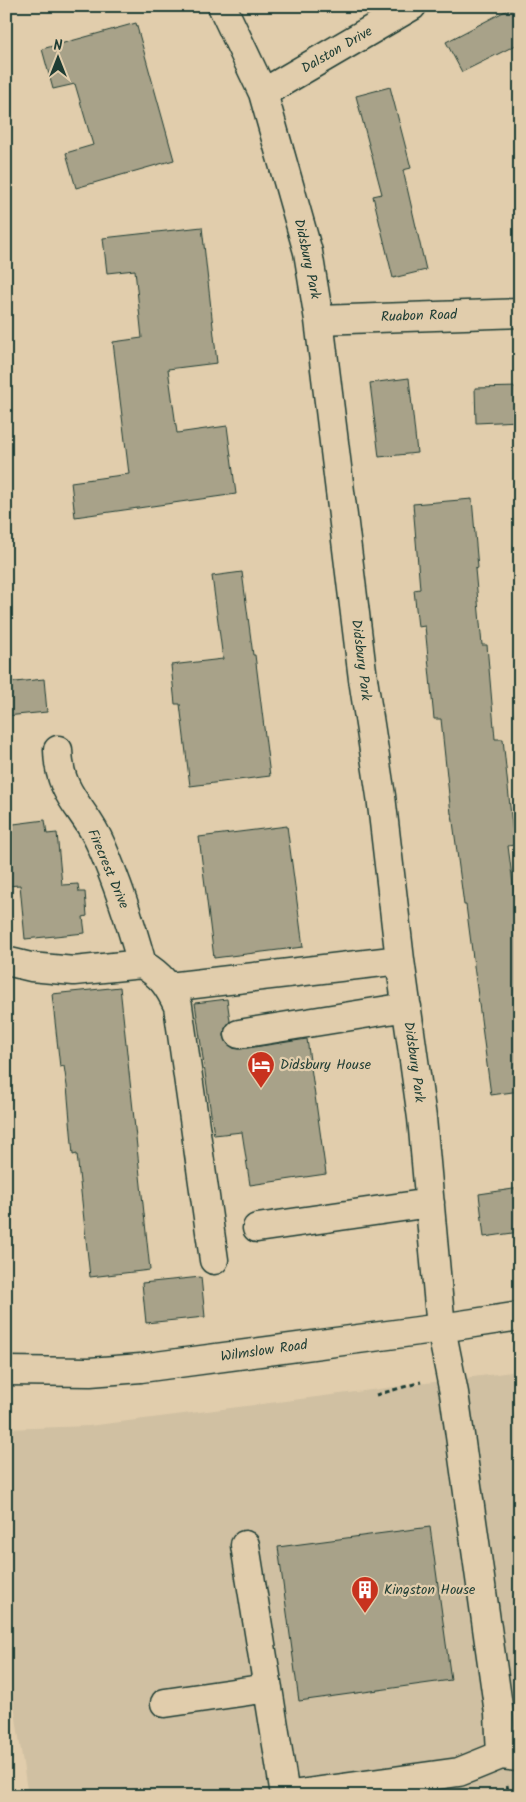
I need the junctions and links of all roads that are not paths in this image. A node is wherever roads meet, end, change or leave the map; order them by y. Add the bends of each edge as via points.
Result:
1 (222, 6) edge
2 (412, 6) edge
3 (262, 93) junction
4 (520, 313) edge
5 (319, 320) junction
6 (58, 750) dead end
7 (400, 960) junction
8 (6, 961) edge
9 (142, 964) junction
10 (169, 987) junction
11 (407, 1008) junction
12 (239, 1034) dead end
13 (430, 1203) junction
14 (258, 1228) dead end
15 (214, 1260) dead end
16 (520, 1316) edge
17 (441, 1328) junction
18 (6, 1371) edge
19 (245, 1545) dead end
20 (268, 1688) junction
21 (166, 1703) dead end
22 (510, 1756) edge
23 (285, 1796) edge

1 - 3 street, Didsbury Park
2 - 3 street, Dalston Drive
3 - 5 street, Didsbury Park via 308,252
4 - 5 street, Ruabon Road
5 - 7 street, Didsbury Park
6 - 9 street, Firecrest Drive via 62,781 100,844 130,921
7 - 10 street
7 - 11 street, Didsbury Park
8 - 9 street via 74,971
9 - 10 street
10 - 15 street via 179,1012
11 - 12 street
11 - 13 street, Didsbury Park
13 - 14 street
13 - 17 street, Didsbury Park
16 - 17 street, Wilmslow Road
17 - 18 street, Wilmslow Road via 141,1368 90,1372
17 - 22 street, Didsbury Park via 499,1713
19 - 20 street
20 - 21 street
20 - 23 street
22 - 23 street via 459,1772

